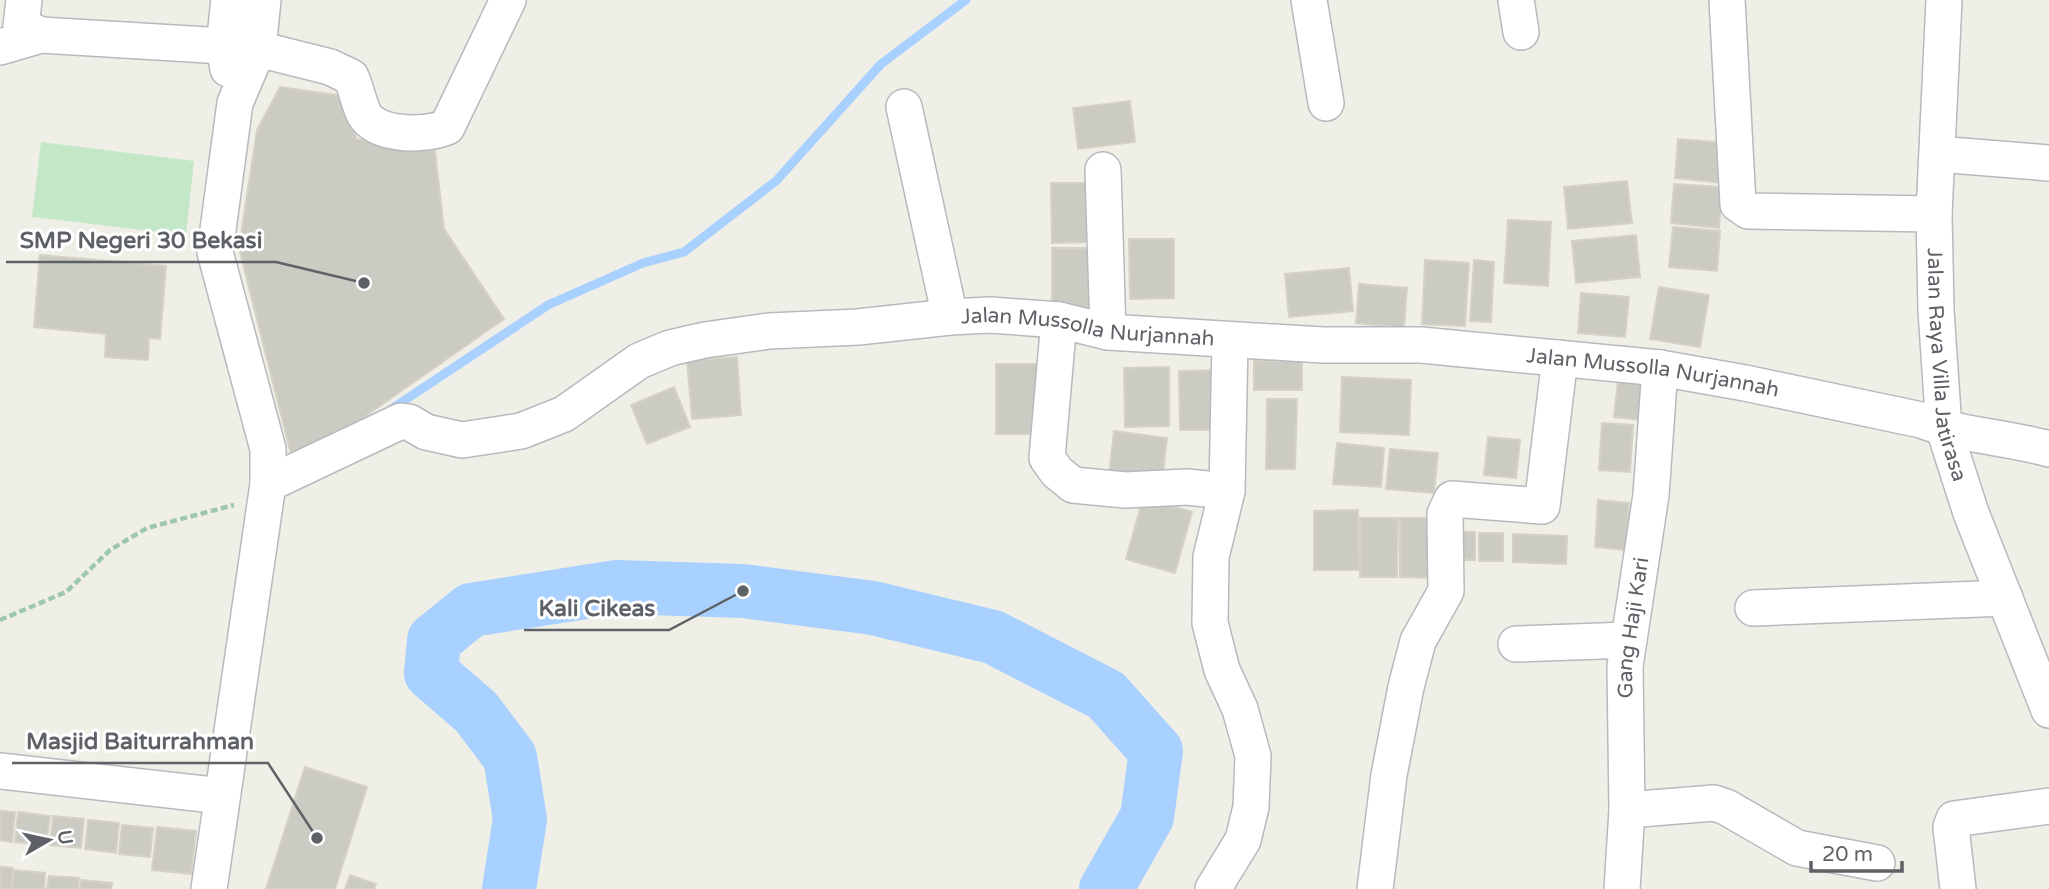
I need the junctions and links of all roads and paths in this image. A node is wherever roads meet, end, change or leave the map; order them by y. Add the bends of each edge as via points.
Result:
1 (229, 0) edge
2 (263, 0) edge
3 (508, 0) edge
4 (1308, 0) edge
5 (1727, 0) edge
6 (1944, 0) edge
7 (17, 26) edge
8 (241, 47) junction
9 (1326, 103) dead end
10 (904, 107) dead end
11 (1938, 154) junction
12 (2049, 163) edge
13 (1103, 170) dead end
14 (1934, 214) junction
15 (950, 317) junction
16 (1059, 320) junction
17 (1108, 332) junction
18 (1230, 340) junction
19 (1560, 358) junction
20 (1660, 368) junction
21 (1944, 429) junction
22 (2049, 449) edge
23 (268, 484) junction
24 (1227, 491) junction
25 (2005, 598) junction
26 (1753, 608) dead end
27 (0, 620) edge
28 (1629, 640) junction
29 (1516, 644) dead end
30 (2049, 710) edge
31 (0, 771) edge
32 (222, 796) junction
33 (2049, 806) edge
34 (1627, 810) junction
35 (1877, 863) dead end
36 (209, 889) edge
37 (1213, 889) edge
38 (1375, 889) edge
39 (1622, 889) edge
40 (1958, 889) edge

1 - 8 street
2 - 8 street
3 - 8 street via 447,127 419,134 374,126 364,114 351,77 330,66
4 - 9 street
5 - 14 street via 1738,204 1748,211
6 - 11 street, Jalan Raya Villa Jatirasa
7 - 8 street
8 - 23 street via 215,252 268,449
10 - 15 street
11 - 12 street
11 - 14 street, Jalan Raya Villa Jatirasa
13 - 17 street
14 - 21 street, Jalan Raya Villa Jatirasa
15 - 16 street, Jalan Mussolla Nurjannah
15 - 23 street, Jalan Mussolla Nurjannah via 769,331 670,348 639,361 564,414 521,431 462,440 433,435 401,421
16 - 17 street, Jalan Mussolla Nurjannah
16 - 24 street via 1047,458 1056,472 1073,485
17 - 18 street, Jalan Mussolla Nurjannah
18 - 19 street, Jalan Mussolla Nurjannah via 1421,345
18 - 24 street
19 - 20 street, Jalan Mussolla Nurjannah
19 - 38 street via 1542,506 1452,499 1445,514 1447,591 1418,641 1406,687
20 - 21 street, Jalan Mussolla Nurjannah via 1921,420
20 - 28 street, Gang Haji Kari via 1651,495
21 - 22 street, Jalan Mussolla Nurjannah
21 - 25 street, Jalan Raya Villa Jatirasa via 1959,482
23 - 27 path via 242,502 147,528 110,550 65,592
23 - 32 street
24 - 37 street via 1211,557 1210,623 1253,756 1252,794 1243,840
25 - 26 street
25 - 30 street, Jalan Raya Villa Jatirasa
28 - 29 street
28 - 34 street, Gang Haji Kari via 1625,666
31 - 32 street
32 - 36 street
33 - 40 street via 1954,819
34 - 35 street via 1714,803 1797,848
34 - 39 street, Gang Haji Kari

